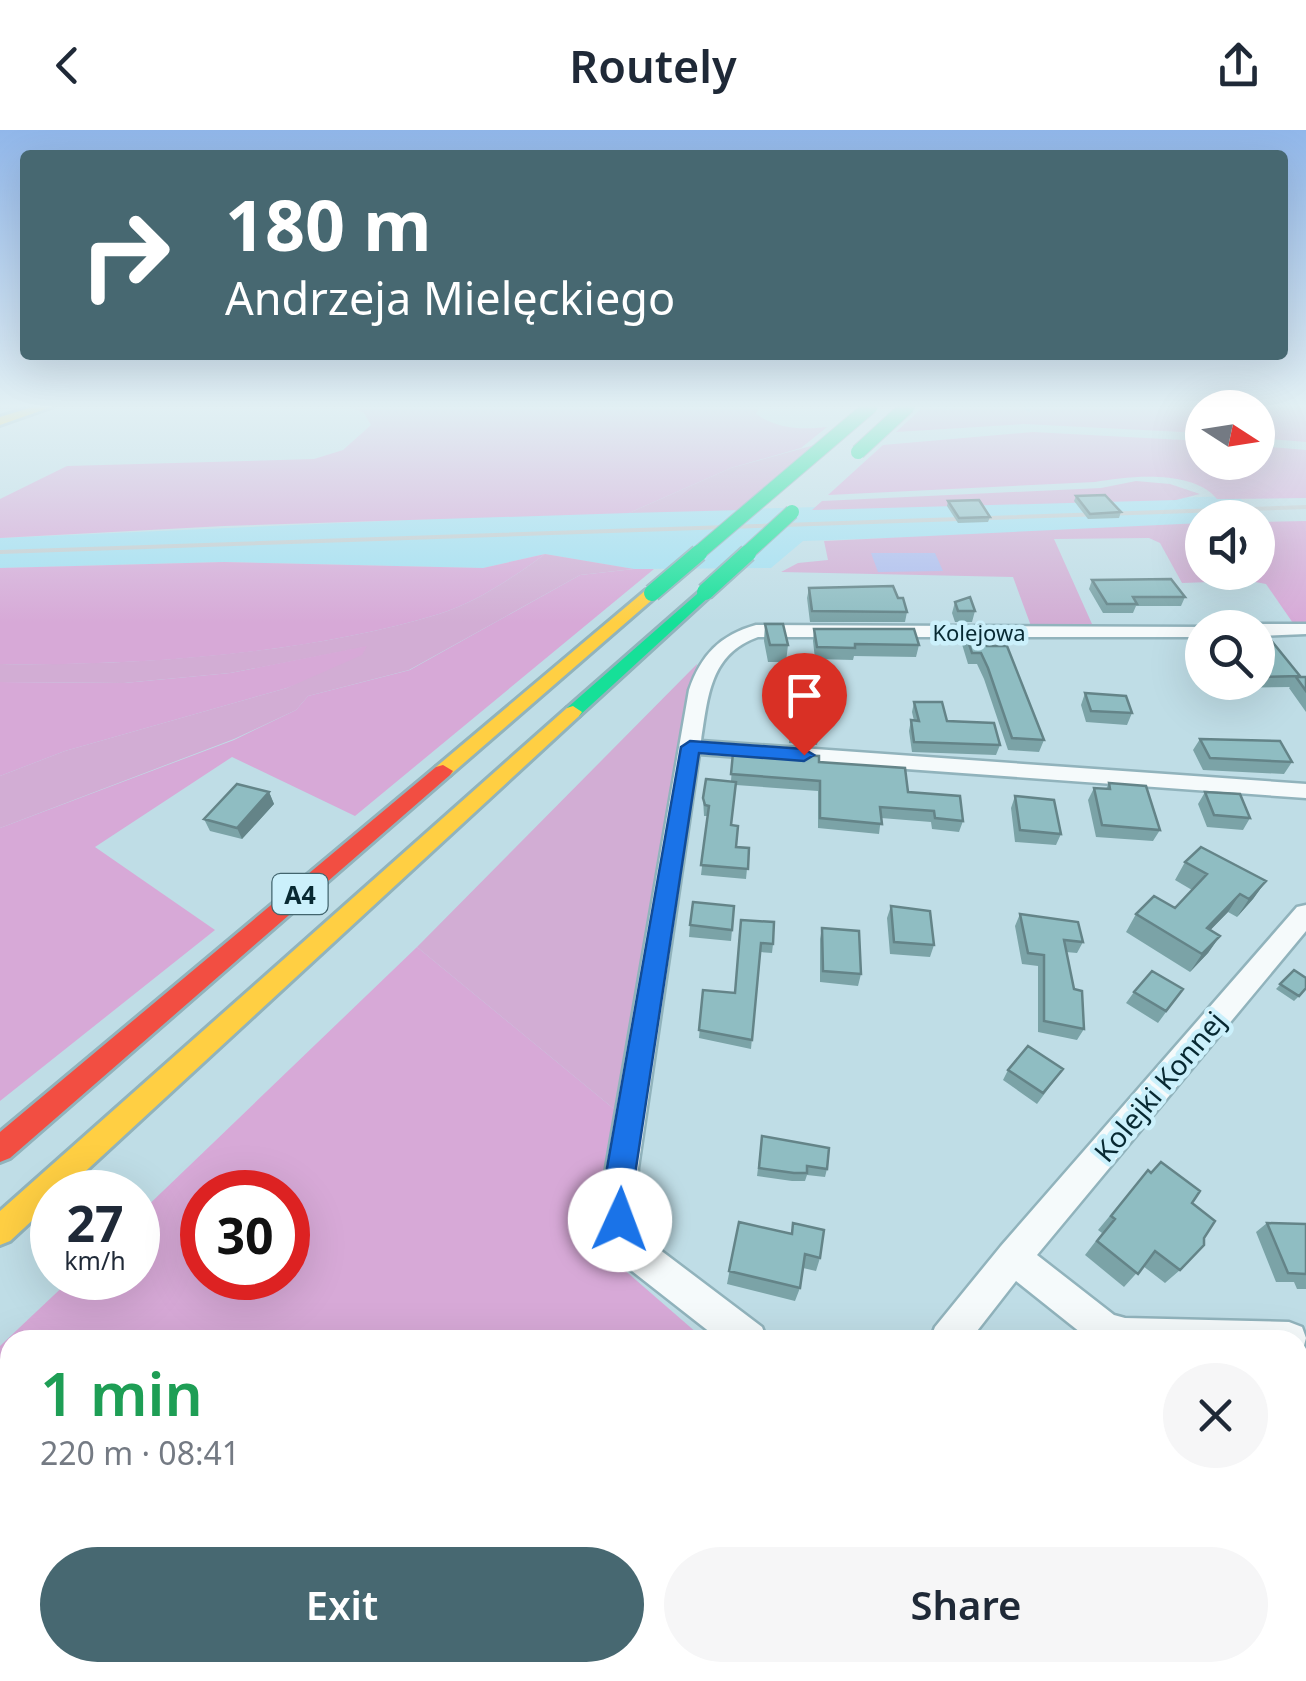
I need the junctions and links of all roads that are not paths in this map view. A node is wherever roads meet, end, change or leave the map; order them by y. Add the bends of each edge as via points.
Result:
1 (786, 478) edge
2 (802, 502) dead end
3 (1306, 628) edge
4 (1275, 629) edge
5 (1185, 631) edge
6 (690, 747) junction
7 (1306, 792) edge
8 (1306, 914) edge
9 (0, 1149) edge
10 (0, 1231) edge
11 (1013, 1258) junction
12 (736, 1330) edge
13 (956, 1330) edge
14 (1107, 1330) edge

1 - 9 main road, A4, bridge
2 - 10 main road, A4, bridge
3 - 4 street
5 - 6 street, Kolejowa via 756,631 732,638 705,669
6 - 7 street
6 - 12 street via 622,1168 620,1220 630,1248
8 - 11 street, Kolejki Konnej
11 - 13 street, Kolejki Konnej
11 - 14 street

